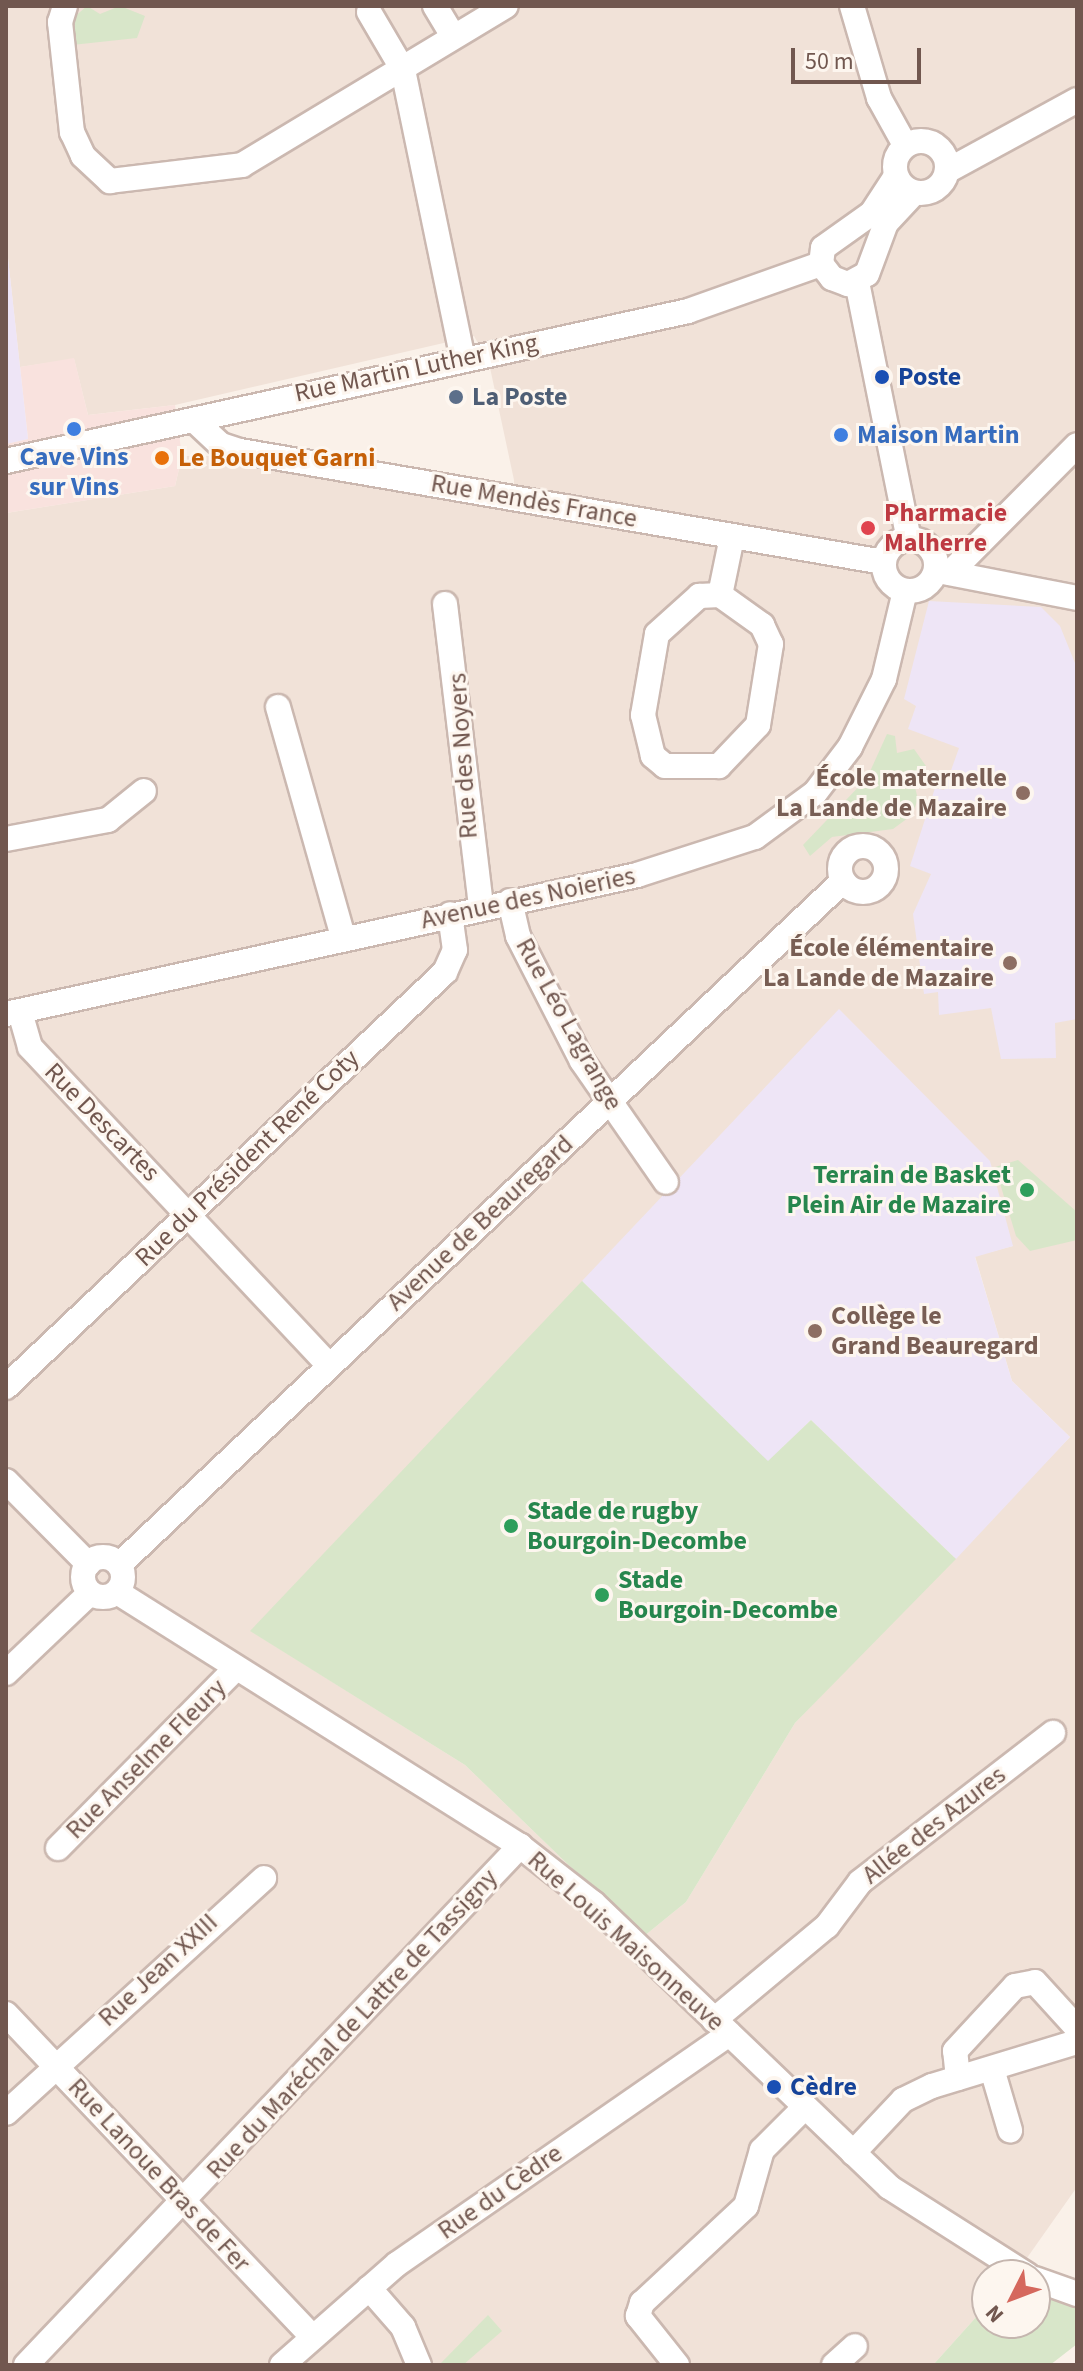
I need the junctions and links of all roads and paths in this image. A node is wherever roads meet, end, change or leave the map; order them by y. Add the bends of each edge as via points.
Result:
1 (65, 6) edge
2 (435, 6) edge
3 (506, 6) edge
4 (852, 6) edge
5 (369, 12) dead end
6 (453, 36) junction
7 (403, 70) junction
8 (1077, 100) edge
9 (905, 145) junction
10 (947, 171) junction
11 (905, 184) junction
12 (821, 264) junction
13 (857, 282) junction
14 (463, 359) junction
15 (195, 421) junction
16 (1077, 445) edge
17 (6, 461) edge
18 (732, 537) junction
19 (909, 539) junction
20 (883, 562) junction
21 (943, 572) junction
22 (905, 591) junction
23 (720, 595) junction
24 (1077, 598) edge
25 (445, 604) dead end
26 (278, 707) dead end
27 (144, 791) dead end
28 (6, 839) edge
29 (843, 881) dead end
30 (510, 901) junction
31 (481, 908) junction
32 (450, 914) junction
33 (343, 937) junction
34 (13, 1013) edge
35 (608, 1103) junction
36 (666, 1182) dead end
37 (189, 1214) junction
38 (329, 1365) junction
39 (6, 1387) edge
40 (6, 1481) edge
41 (88, 1564) junction
42 (119, 1565) junction
43 (117, 1592) junction
44 (90, 1593) junction
45 (234, 1670) junction
46 (6, 1673) edge
47 (1053, 1733) dead end
48 (520, 1846) junction
49 (58, 1848) dead end
50 (264, 1878) dead end
51 (6, 2014) edge
52 (722, 2027) junction
53 (1077, 2028) edge
54 (1077, 2042) edge
55 (56, 2066) junction
56 (992, 2069) junction
57 (958, 2078) junction
58 (805, 2107) junction
59 (6, 2113) edge
60 (1010, 2130) dead end
61 (853, 2153) junction
62 (184, 2202) junction
63 (1000, 2259) edge
64 (1051, 2285) edge
65 (369, 2288) junction
66 (1077, 2294) edge
67 (312, 2337) junction
68 (855, 2346) dead end
69 (26, 2365) edge
70 (282, 2365) edge
71 (419, 2365) edge
72 (677, 2365) edge
73 (834, 2365) edge

1 - 7 street via 60,22 72,132 83,156 110,181 242,165
2 - 6 street
3 - 6 street
4 - 9 street via 879,98
5 - 7 street
6 - 7 street
7 - 14 street
8 - 10 street
9 - 10 street via 929,142 946,159
9 - 11 street
10 - 11 street via 932,191
11 - 12 street via 828,241
11 - 13 street
12 - 13 street via 838,282
12 - 14 street, Rue Martin Luther King via 688,311
13 - 19 street
14 - 15 street, Rue Martin Luther King via 240,404
15 - 17 street, Rue Martin Luther King
15 - 18 street, Rue Mendès France via 221,445 240,451
16 - 21 street
18 - 20 street, Rue Mendès France
18 - 23 street
19 - 20 street via 892,545
19 - 21 street via 929,548
20 - 22 street via 888,580
21 - 22 street via 924,587
21 - 24 street
22 - 30 street, Avenue des Noieries via 884,679 866,718 834,770 792,813 732,847
23 - 23 street via 699,596 657,634 643,715 653,756 665,766 719,766 758,725 771,644 762,625
25 - 31 street, Rue des Noyers
26 - 33 street
27 - 28 street via 108,820
29 - 35 street, Avenue de Beauregard
30 - 31 street, Avenue des Noieries
30 - 35 street, Rue Léo Lagrange via 518,936
31 - 32 street, Avenue des Noieries
32 - 33 street, Avenue des Noieries
32 - 37 street, Rue du Président René Coty via 455,950 445,972
33 - 34 street, Avenue des Noieries
34 - 37 street, Rue Descartes via 30,1047
35 - 36 street, Rue Léo Lagrange
35 - 38 street, Avenue de Beauregard
37 - 38 street, Rue Descartes
37 - 39 street, Rue du Président René Coty
38 - 42 street, Avenue de Beauregard
40 - 41 street
41 - 42 street via 103,1558
41 - 44 street via 83,1576
42 - 43 street
43 - 44 street
43 - 45 street, Rue Louis Maisonneuve
44 - 46 street
45 - 48 street, Rue Louis Maisonneuve via 367,1743
45 - 49 street, Rue Anselme Fleury
47 - 52 street, Allée des Azures via 860,1882 827,1926
48 - 52 street, Rue Louis Maisonneuve
48 - 62 street, Rue du Maréchal de Lattre de Tassigny
50 - 55 street, Rue Jean XXIII
51 - 55 street, Rue Lanoue Bras de Fer
52 - 58 street, Rue Louis Maisonneuve
52 - 65 street, Rue du Cèdre
53 - 57 street via 1035,1982 1015,1986 955,2051
54 - 56 street
55 - 59 street, Rue Jean XXIII
55 - 62 street, Rue Lanoue Bras de Fer
56 - 57 street
56 - 60 street
57 - 61 street via 903,2100
58 - 61 street, Rue Louis Maisonneuve
58 - 72 street via 762,2150 746,2206 642,2303 638,2316
61 - 63 street, Rue Louis Maisonneuve via 929,2216
62 - 67 street, Rue Lanoue Bras de Fer
62 - 69 street, Rue du Maréchal de Lattre de Tassigny
64 - 66 street
65 - 67 street, Rue du Cèdre
65 - 71 street via 403,2327
67 - 70 street, Rue du Cèdre
68 - 73 street

